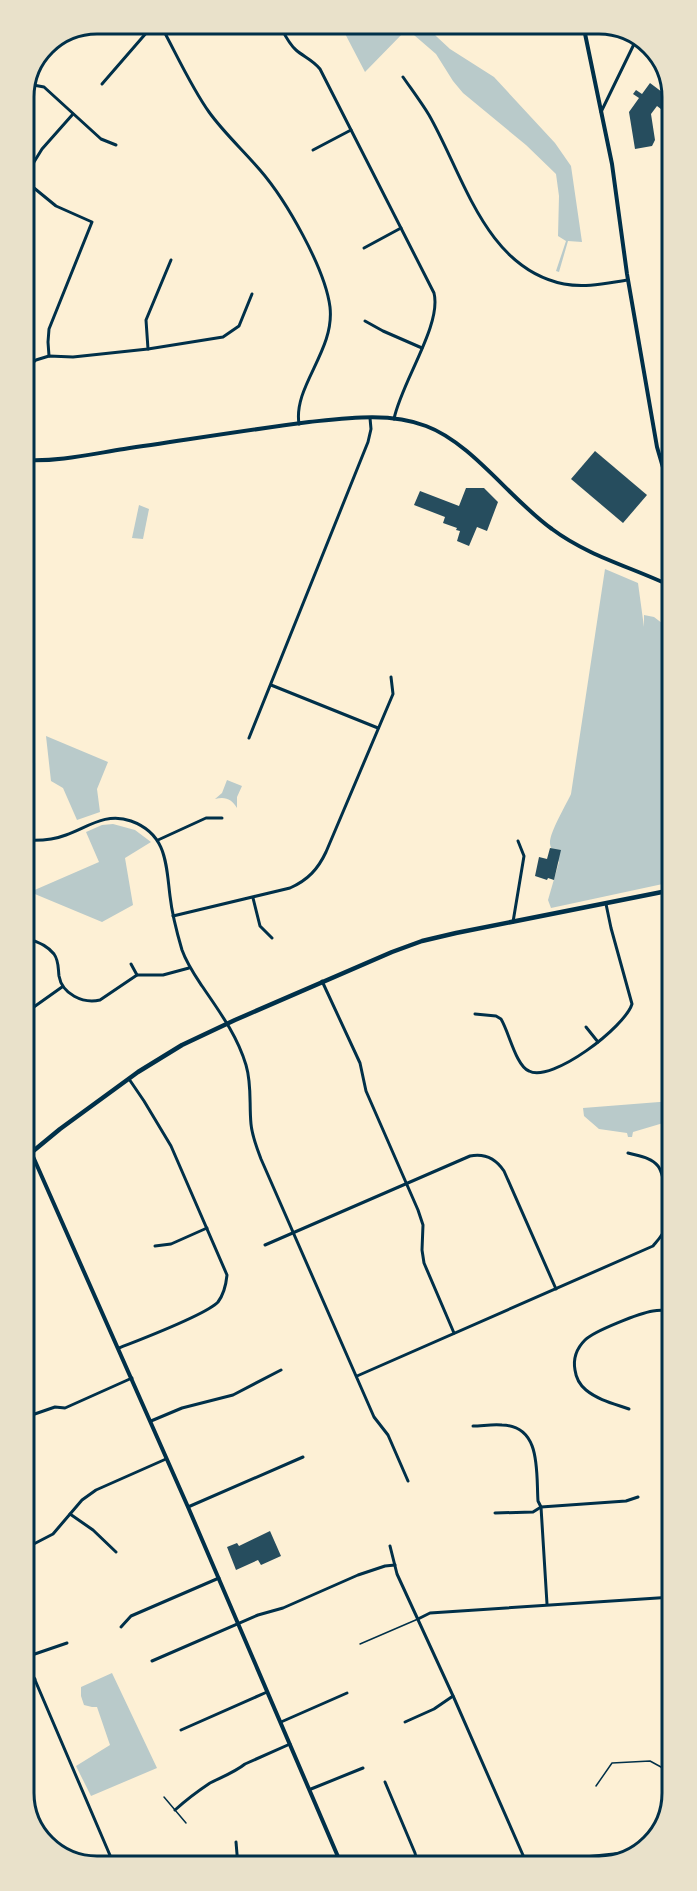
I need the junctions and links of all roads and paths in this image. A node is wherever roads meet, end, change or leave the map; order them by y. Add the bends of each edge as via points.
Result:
1 (145, 34) edge
2 (166, 34) edge
3 (285, 34) edge
4 (585, 35) edge
5 (635, 45) edge
6 (403, 77) dead end
7 (102, 84) dead end
8 (36, 85) edge
9 (600, 113) junction
10 (74, 114) junction
11 (351, 129) junction
12 (116, 145) dead end
13 (313, 150) dead end
14 (35, 160) edge
15 (35, 189) edge
16 (401, 228) junction
17 (364, 248) dead end
18 (171, 260) dead end
19 (628, 280) junction
20 (252, 294) dead end
21 (365, 321) dead end
22 (422, 348) junction
23 (148, 349) junction
24 (49, 357) junction
25 (35, 361) edge
26 (370, 418) junction
27 (394, 419) junction
28 (299, 423) junction
29 (35, 459) edge
30 (662, 464) edge
31 (662, 582) edge
32 (391, 677) dead end
33 (271, 685) junction
34 (378, 728) junction
35 (249, 738) dead end
36 (222, 818) dead end
37 (35, 840) edge
38 (158, 840) junction
39 (518, 841) dead end
40 (662, 892) edge
41 (253, 898) junction
42 (606, 904) junction
43 (173, 916) junction
44 (513, 922) junction
45 (272, 938) dead end
46 (35, 941) edge
47 (131, 964) dead end
48 (189, 968) junction
49 (137, 975) junction
50 (322, 981) junction
51 (62, 987) junction
52 (34, 1007) edge
53 (476, 1014) dead end
54 (227, 1023) junction
55 (586, 1027) dead end
56 (598, 1042) junction
57 (129, 1079) junction
58 (34, 1150) edge
59 (628, 1153) dead end
60 (34, 1157) edge
61 (662, 1174) edge
62 (407, 1184) junction
63 (207, 1228) junction
64 (294, 1233) junction
65 (662, 1235) edge
66 (265, 1245) dead end
67 (155, 1246) dead end
68 (556, 1289) junction
69 (662, 1311) edge
70 (454, 1333) junction
71 (119, 1348) junction
72 (281, 1370) dead end
73 (356, 1376) junction
74 (132, 1378) junction
75 (629, 1409) dead end
76 (34, 1414) edge
77 (151, 1421) junction
78 (473, 1426) dead end
79 (303, 1457) dead end
80 (167, 1458) junction
81 (408, 1481) dead end
82 (638, 1497) dead end
83 (188, 1507) junction
84 (541, 1507) junction
85 (495, 1513) dead end
86 (70, 1515) junction
87 (34, 1544) edge
88 (390, 1546) dead end
89 (116, 1552) dead end
90 (395, 1565) junction
91 (219, 1578) junction
92 (662, 1598) edge
93 (548, 1605) junction
94 (418, 1619) junction
95 (239, 1623) junction
96 (120, 1626) dead end
97 (67, 1642) dead end
98 (360, 1644) dead end
99 (34, 1655) edge
100 (152, 1661) dead end
101 (35, 1679) edge
102 (268, 1692) junction
103 (347, 1693) dead end
104 (454, 1696) junction
105 (281, 1722) junction
106 (405, 1722) dead end
107 (181, 1730) dead end
108 (291, 1743) junction
109 (363, 1768) dead end
110 (662, 1769) edge
111 (385, 1782) dead end
112 (596, 1786) dead end
113 (311, 1789) junction
114 (164, 1797) dead end
115 (175, 1810) junction
116 (186, 1823) dead end
117 (236, 1842) dead end
118 (110, 1856) edge
119 (237, 1856) edge
120 (338, 1856) edge
121 (416, 1857) edge
122 (524, 1857) edge

1 - 7 street
2 - 28 street via 207,109 275,190 319,270 331,320 325,345 299,403
3 - 11 street via 297,51 320,69
4 - 9 street
5 - 9 street
6 - 19 street via 429,115 488,230 507,254 542,277 564,284 600,285
8 - 10 street via 44,87
9 - 19 street via 615,183
10 - 12 street via 101,139
10 - 14 street
11 - 13 street
11 - 16 street
15 - 24 street via 56,206 92,222 49,329
16 - 17 street
16 - 22 street via 436,302
18 - 23 street via 146,320
19 - 30 street
20 - 23 street via 239,326 223,337
21 - 22 street
22 - 27 street
23 - 24 street
24 - 25 street
26 - 27 street
26 - 28 street
26 - 33 street via 368,442
27 - 31 street via 424,424 452,439 526,508 577,546
28 - 29 street
32 - 34 street via 393,694
33 - 34 street
33 - 35 street
34 - 41 street via 315,871 295,885
36 - 38 street via 207,818
37 - 38 street via 53,839 107,819 130,821
38 - 43 street via 168,869
39 - 44 street via 524,856
40 - 42 main road
41 - 43 street
41 - 45 street via 260,926
42 - 44 main road
42 - 56 street via 632,1004 622,1022
43 - 48 street
44 - 50 main road via 422,941
46 - 51 street via 55,955
47 - 49 street
48 - 49 street via 163,975
48 - 54 street
49 - 51 street via 93,1001 82,1000
50 - 54 main road
50 - 62 street
51 - 52 street
53 - 56 street via 501,1019 522,1066 532,1073 561,1065
54 - 57 main road via 182,1045
54 - 64 street via 249,1078 256,1148
55 - 56 street
57 - 58 main road
57 - 63 street via 171,1146
59 - 61 street via 650,1159
60 - 71 street
62 - 64 street
62 - 68 street via 470,1156 483,1155 495,1160 504,1171
62 - 70 street via 421,1218 424,1263
63 - 67 street via 171,1244
63 - 71 street via 227,1275 221,1296 210,1309
64 - 66 street
64 - 73 street
65 - 68 street via 653,1246
68 - 70 street
69 - 75 street via 646,1312 589,1337 574,1359 576,1376 586,1390
70 - 73 street
71 - 74 street
72 - 77 street via 233,1395 182,1408
73 - 81 street
74 - 76 street via 65,1408
74 - 77 street
77 - 80 street
78 - 84 street via 509,1426 527,1435 535,1454
79 - 83 street
80 - 83 street
80 - 86 street via 96,1490
82 - 84 street
83 - 91 street
84 - 85 street via 533,1512
84 - 93 street
86 - 87 street via 53,1534
86 - 89 street
88 - 90 street
90 - 94 street
90 - 95 street via 374,1569
91 - 95 street
91 - 96 street via 130,1616
92 - 93 street
93 - 94 street via 430,1613
94 - 98 lane
94 - 104 street
95 - 100 street
95 - 102 street
97 - 99 street
101 - 118 street
102 - 105 street
102 - 107 street
103 - 105 street
104 - 106 street
104 - 122 street
105 - 108 street
108 - 113 street
108 - 115 street via 214,1781
109 - 113 street
110 - 112 lane via 650,1761 612,1762
111 - 121 street
113 - 120 street
114 - 115 lane
115 - 116 lane
117 - 119 street

